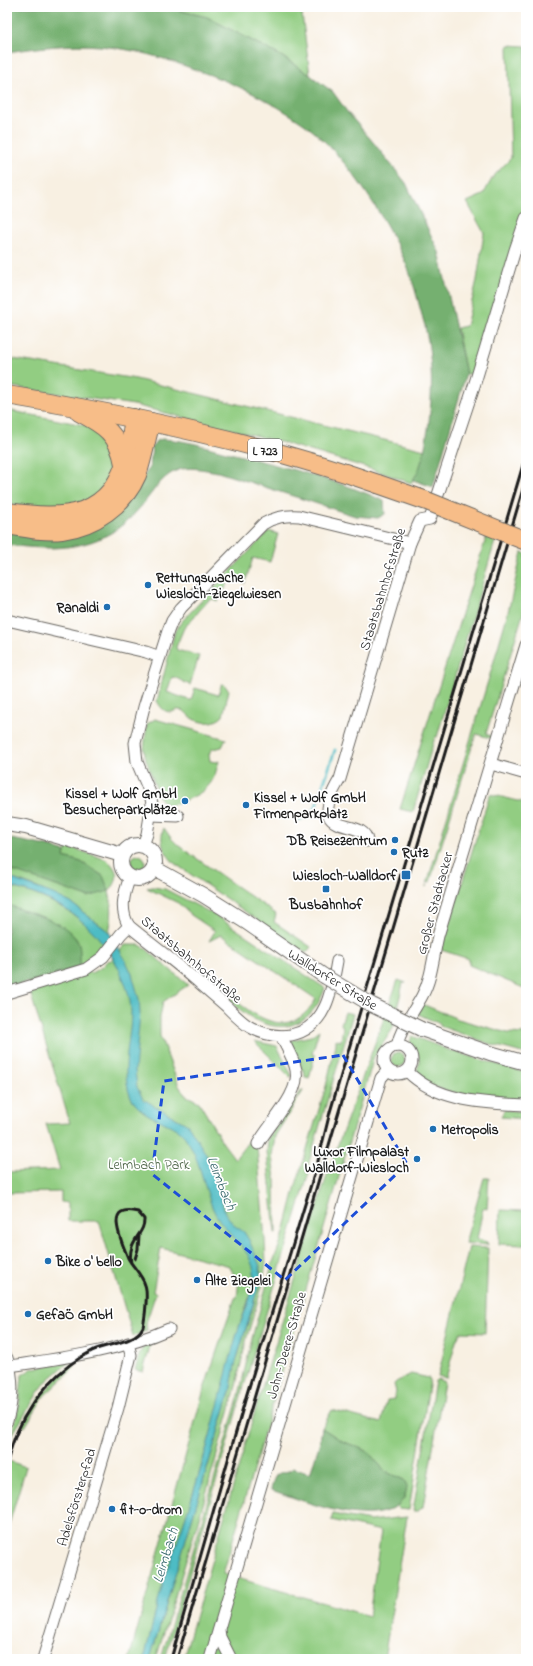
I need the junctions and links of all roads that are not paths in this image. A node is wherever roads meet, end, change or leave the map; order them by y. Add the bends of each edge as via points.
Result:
1 (526, 218) edge
2 (7, 395) edge
3 (66, 405) junction
4 (142, 420) junction
5 (124, 465) junction
6 (7, 512) edge
7 (7, 525) edge
8 (526, 541) edge
9 (410, 543) junction
10 (7, 620) edge
11 (526, 645) edge
12 (160, 657) junction
13 (491, 764) junction
14 (526, 774) edge
15 (151, 815) junction
16 (178, 816) dead end
17 (7, 824) edge
18 (367, 841) dead end
19 (143, 845) junction
20 (122, 855) junction
21 (154, 868) junction
22 (130, 877) junction
23 (130, 926) junction
24 (337, 961) dead end
25 (7, 993) edge
26 (281, 1036) junction
27 (397, 1046) junction
28 (526, 1063) edge
29 (388, 1070) junction
30 (407, 1071) junction
31 (526, 1105) edge
32 (258, 1144) dead end
33 (169, 1329) dead end
34 (128, 1343) junction
35 (8, 1362) edge
36 (7, 1421) edge
37 (218, 1630) junction
38 (43, 1659) edge
39 (210, 1659) edge
40 (231, 1659) edge

1 - 9 street, Staatsbahnhofstraße via 430,519 420,522
2 - 3 main road, L 723
3 - 4 main road, L 723
3 - 5 main road via 107,429 117,440
4 - 5 main road
4 - 7 main road via 137,474 130,488 101,516 62,530
4 - 8 main road, L 723, bridge via 275,452 378,484
5 - 6 main road via 114,487 104,499 79,512 49,517
9 - 12 street via 299,516 272,518 263,524 176,614
9 - 18 street, Staatsbahnhofstraße via 340,779 328,805 328,814 334,822 360,830
10 - 12 street
11 - 13 street, Großer Stadtacker
12 - 15 street via 135,743 137,762 150,793
13 - 14 street
13 - 27 street, Großer Stadtacker via 438,936 432,969 422,996 411,1012
15 - 16 street
15 - 19 street
17 - 20 street via 26,826
19 - 20 street via 130,846
19 - 21 street via 154,857
20 - 22 street via 120,860 123,870
21 - 22 street via 144,878
21 - 28 street, Walldorfer Straße, bridge via 204,895 324,976 372,1005 422,1029
22 - 23 street, Staatsbahnhofstraße via 123,899 124,916
23 - 25 street via 103,958 86,969
23 - 26 street, Staatsbahnhofstraße via 249,1026 264,1033
24 - 26 street, Staatsbahnhofstraße via 333,984 321,1014 307,1029
26 - 32 street via 296,1069 297,1081 292,1095
27 - 29 street via 384,1055 384,1066
27 - 30 street via 404,1047 412,1058
29 - 30 street via 394,1074
29 - 37 street, John-Deere-Straße via 381,1078
30 - 31 street via 425,1086 450,1096 488,1103
33 - 34 street
34 - 35 street via 74,1356
34 - 38 street, Adelsförsterpfad via 131,1355 118,1408
35 - 36 street via 12,1399
37 - 39 street, John-Deere-Straße
37 - 40 street

